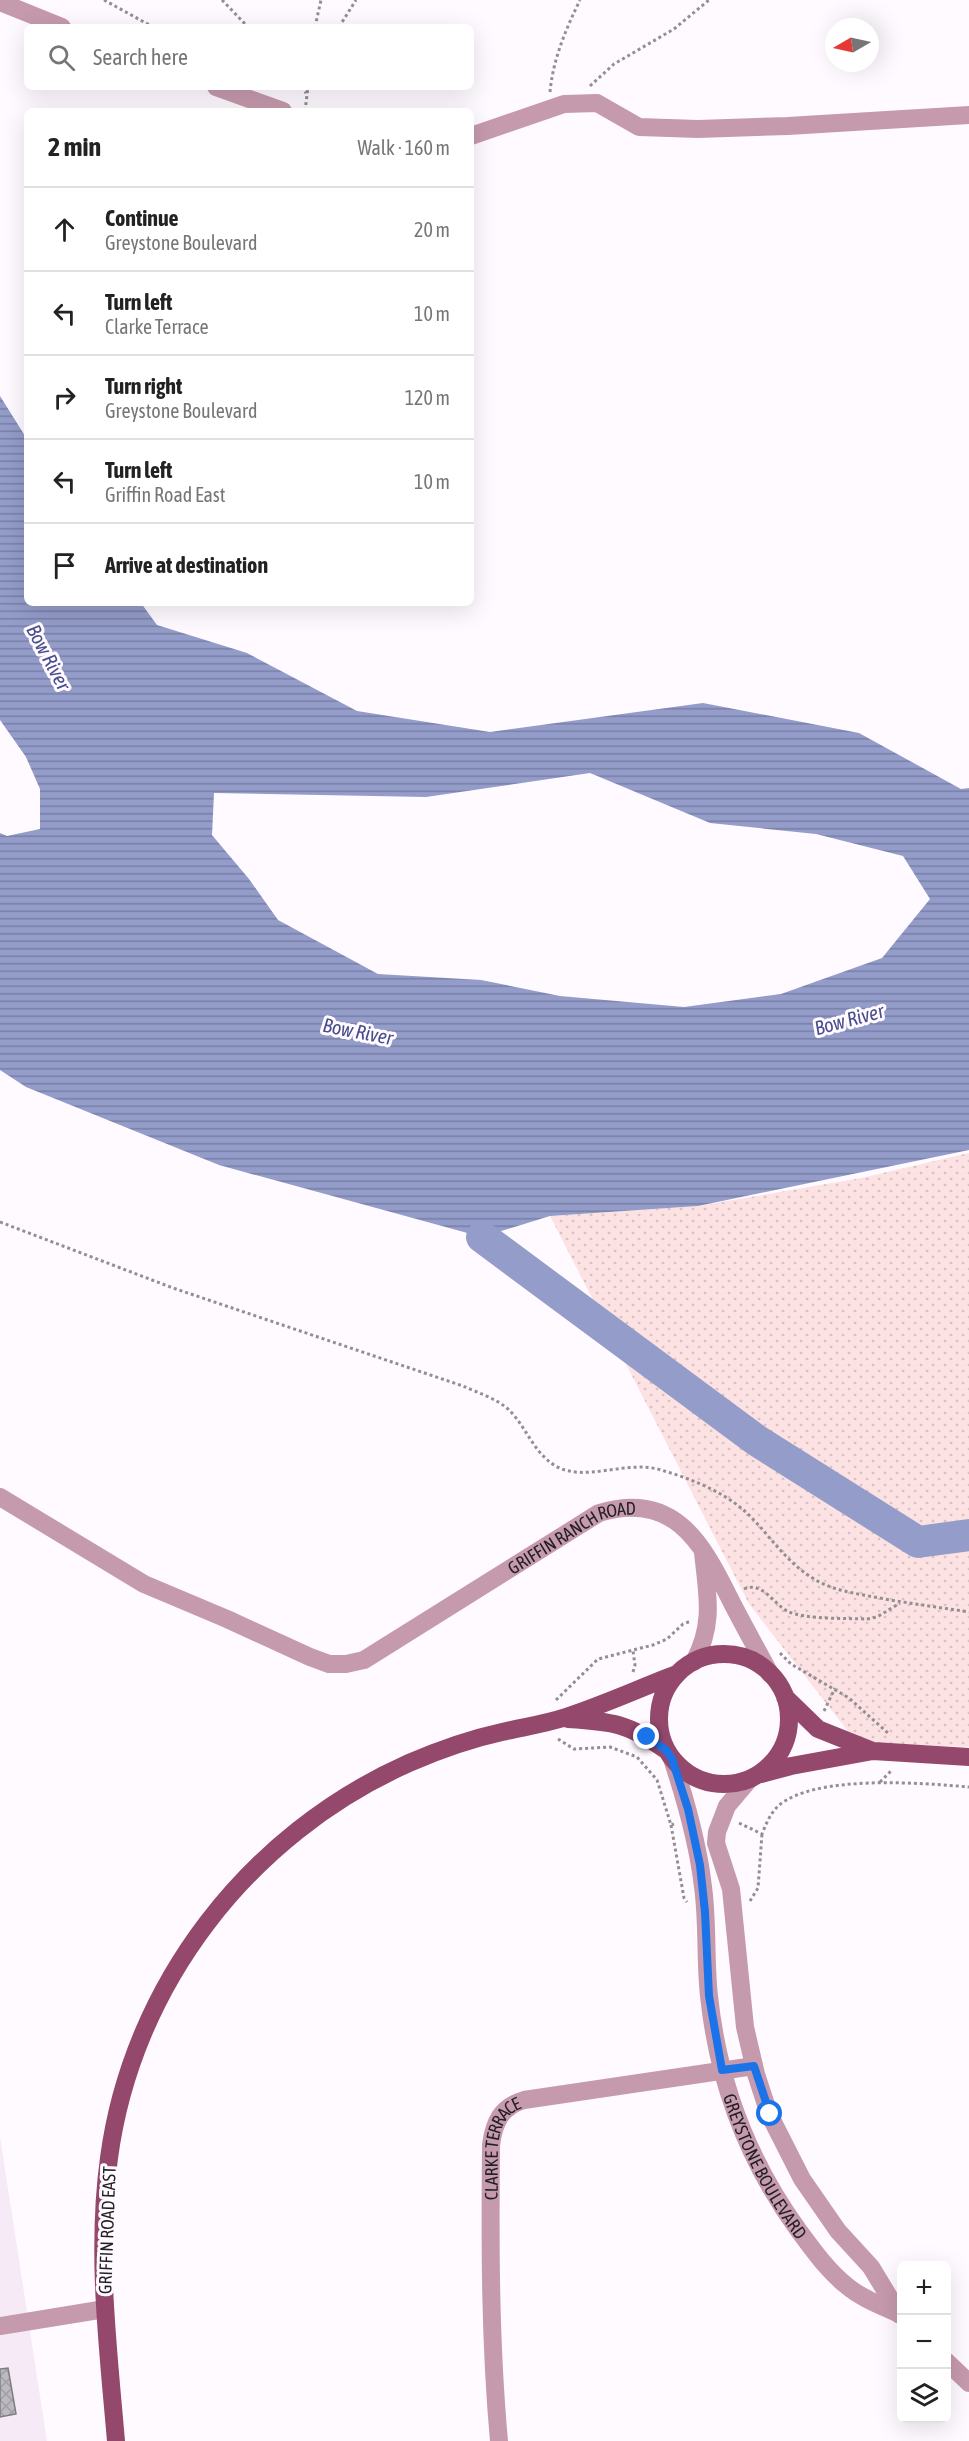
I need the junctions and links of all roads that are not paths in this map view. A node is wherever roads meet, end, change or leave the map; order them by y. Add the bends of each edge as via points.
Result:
1 (0, 2) edge
2 (55, 24) edge
3 (224, 90) edge
4 (275, 108) edge
5 (969, 115) edge
6 (474, 135) edge
7 (0, 1497) edge
8 (702, 1548) junction
9 (694, 1662) junction
10 (677, 1674) junction
11 (770, 1674) junction
12 (785, 1697) junction
13 (563, 1718) junction
14 (873, 1751) junction
15 (669, 1755) junction
16 (969, 1757) edge
17 (753, 1777) junction
18 (754, 2066) junction
19 (722, 2070) junction
20 (105, 2309) junction
21 (898, 2315) edge
22 (899, 2315) edge
23 (0, 2326) edge
24 (951, 2366) edge
25 (969, 2384) edge
26 (116, 2441) edge
27 (499, 2441) edge

1 - 2 street
3 - 4 street
5 - 6 street via 698,129 639,127 597,103 564,104
7 - 8 street, GRIFFIN RANCH ROAD via 144,1584 329,1664 364,1660 587,1519 610,1510 621,1507 659,1511 676,1519
8 - 9 street via 707,1626
8 - 11 street, GRIFFIN RANCH ROAD
9 - 10 main road
9 - 11 main road via 713,1655 734,1655 754,1662
10 - 13 main road, GRIFFIN ROAD EAST
10 - 15 main road via 665,1690 659,1710 660,1731
11 - 12 main road
12 - 14 main road via 818,1730
12 - 17 main road via 789,1719 785,1741 774,1761
13 - 15 main road, GRIFFIN ROAD EAST via 625,1726
13 - 20 main road, GRIFFIN ROAD EAST via 466,1741 381,1776 306,1824 229,1893 192,1941 158,1997 117,2109 105,2204
14 - 16 main road
14 - 17 main road
15 - 17 main road via 688,1774 707,1783 728,1785
15 - 19 street, GREYSTONE BOULEVARD via 688,1809 700,1865 709,1996
17 - 18 street, GREYSTONE BOULEVARD via 727,1806 716,1843 731,1889 744,2027
18 - 19 street, CLARKE TERRACE
18 - 22 street, GREYSTONE BOULEVARD via 770,2114 802,2179 838,2231 871,2267
19 - 21 street, GREYSTONE BOULEVARD via 751,2151 796,2227 848,2287
19 - 27 street, CLARKE TERRACE via 525,2100 503,2110 496,2121 491,2145 490,2296
20 - 23 street
20 - 26 main road, GRIFFIN ROAD EAST
24 - 25 street

